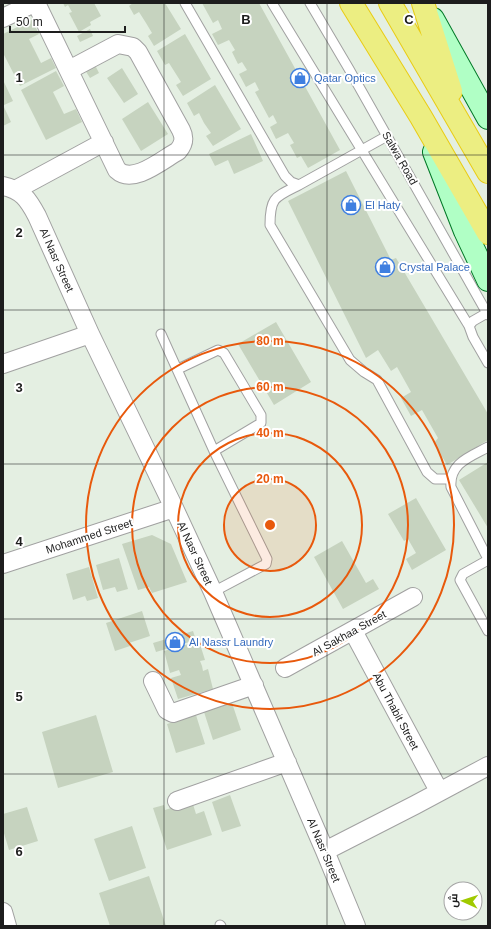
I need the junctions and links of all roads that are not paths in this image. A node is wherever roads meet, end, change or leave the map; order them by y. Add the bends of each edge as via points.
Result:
1 (35, 3) edge
2 (185, 3) edge
3 (272, 3) edge
4 (310, 3) edge
5 (351, 3) edge
6 (390, 3) edge
7 (424, 3) edge
8 (3, 18) edge
9 (69, 70) junction
10 (421, 117) junction
11 (488, 118) edge
12 (464, 130) junction
13 (387, 136) junction
14 (104, 142) junction
15 (362, 150) junction
16 (488, 172) edge
17 (299, 185) junction
18 (10, 187) edge
19 (488, 233) edge
20 (488, 280) edge
21 (487, 314) edge
22 (469, 326) junction
23 (90, 334) junction
24 (161, 334) dead end
25 (488, 363) edge
26 (3, 364) edge
27 (178, 369) junction
28 (488, 447) edge
29 (214, 451) junction
30 (450, 480) junction
31 (174, 508) junction
32 (488, 560) edge
33 (3, 564) edge
34 (213, 592) junction
35 (413, 597) dead end
36 (353, 631) junction
37 (488, 631) edge
38 (285, 668) dead end
39 (153, 681) dead end
40 (254, 685) junction
41 (287, 762) junction
42 (488, 766) edge
43 (439, 791) junction
44 (177, 801) dead end
45 (325, 851) junction
46 (3, 912) edge
47 (7, 926) edge
48 (356, 926) edge

1 - 8 street
1 - 9 street
2 - 17 lane via 285,176
3 - 15 lane
4 - 13 lane, Salwa Road
5 - 10 highway
6 - 12 highway
7 - 11 main road
7 - 12 highway
9 - 14 street
9 - 14 street via 118,44 133,47 184,135 178,151 138,174 129,176 117,170
10 - 19 highway
10 - 20 main road via 448,190
12 - 16 highway
13 - 15 lane
13 - 21 lane, Salwa Road
14 - 18 street
15 - 17 lane
15 - 22 lane
17 - 30 lane via 276,197 270,210 270,225 350,360 377,380 427,472 435,479
18 - 23 street, Al Nasr Street via 29,201
21 - 22 lane
22 - 25 lane
23 - 26 street
23 - 31 street, Al Nasr Street
24 - 27 lane
27 - 29 lane
27 - 29 lane via 221,350 261,415 262,423
28 - 30 lane via 458,464 452,470
29 - 34 lane via 267,562
30 - 32 lane via 450,487
31 - 33 street, Mohammed Street
31 - 34 street, Al Nasr Street
32 - 37 lane via 463,574 460,580
34 - 40 street, Al Nasr Street
35 - 36 street, Al Sakhaa Street
36 - 38 street, Al Sakhaa Street
36 - 43 street, Abu Thabit Street
39 - 40 street via 166,710 173,713
40 - 41 street, Al Nasr Street
41 - 44 street
41 - 45 street, Al Nasr Street
42 - 43 street
43 - 45 street
45 - 48 street, Al Nasr Street
46 - 47 street

